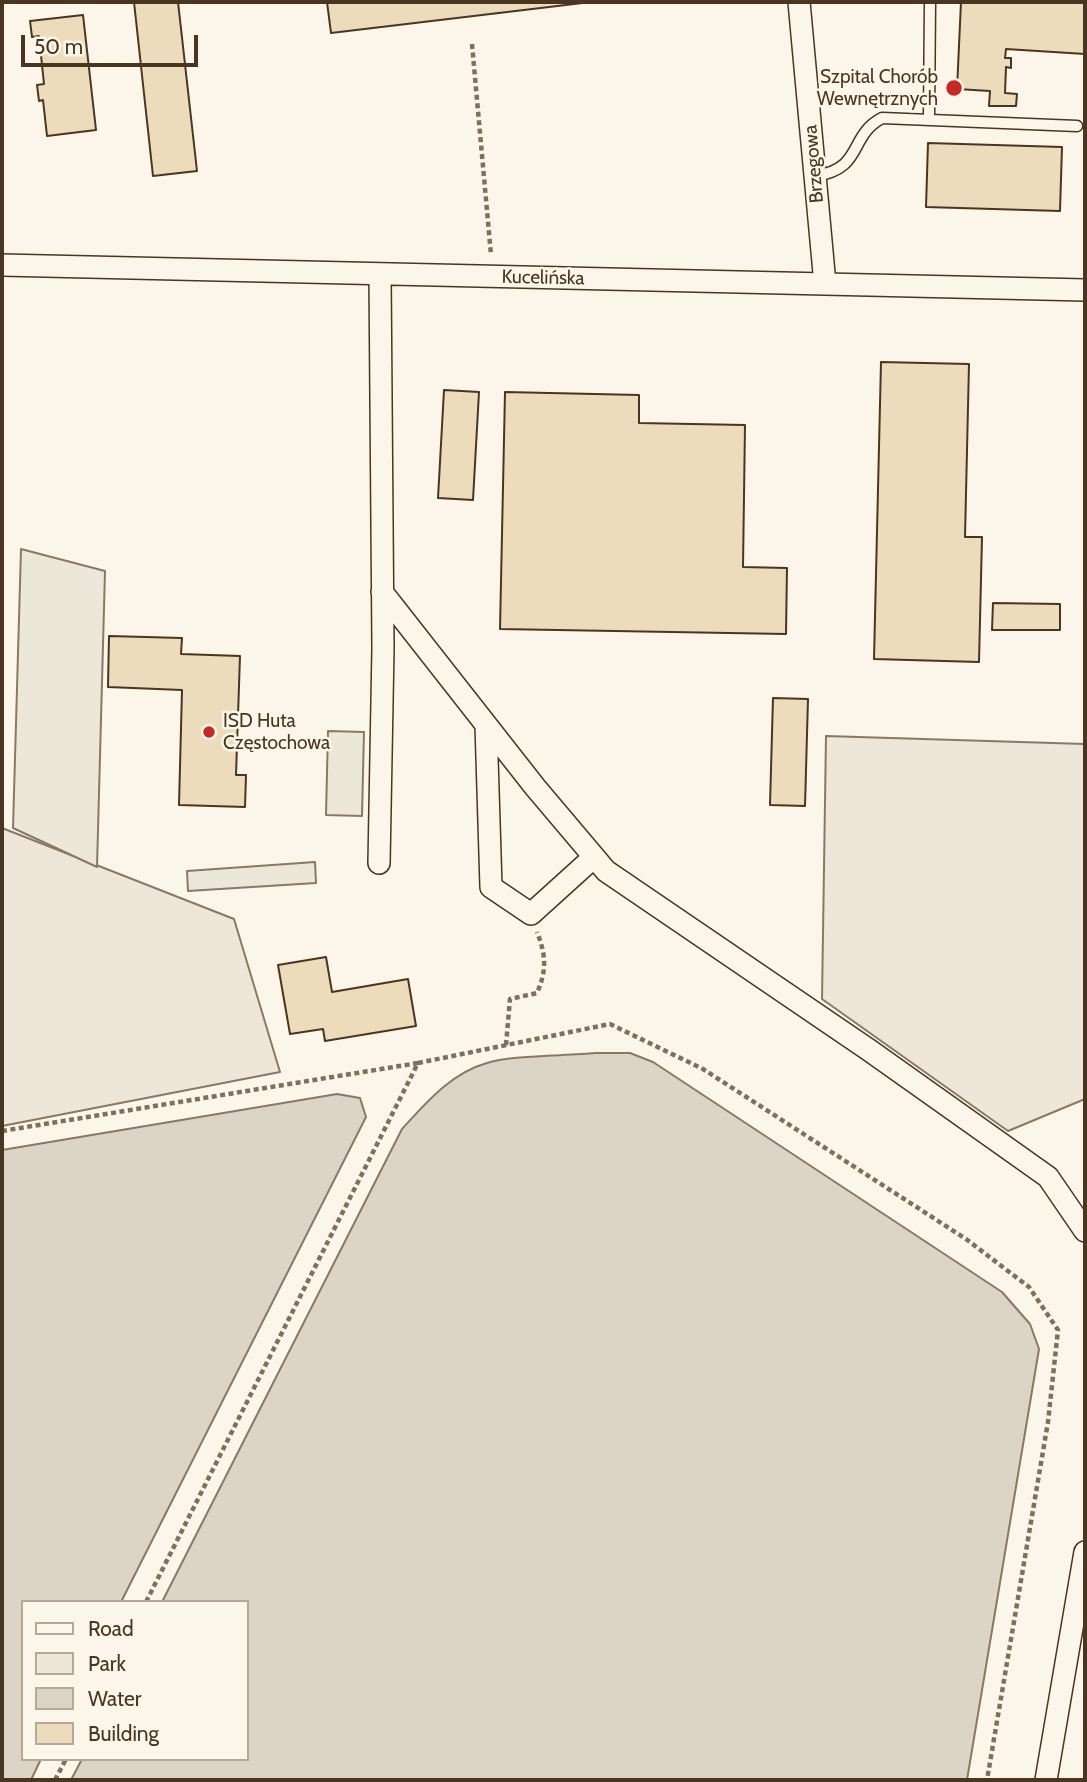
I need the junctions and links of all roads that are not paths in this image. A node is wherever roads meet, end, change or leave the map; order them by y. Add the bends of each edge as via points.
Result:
1 (799, 2) edge
2 (930, 2) edge
3 (929, 119) junction
4 (1077, 126) dead end
5 (815, 176) junction
6 (2, 265) edge
7 (380, 274) junction
8 (825, 284) junction
9 (1085, 290) edge
10 (382, 592) junction
11 (486, 724) junction
12 (594, 857) junction
13 (379, 863) dead end
14 (1085, 1231) edge
15 (1085, 1552) edge
16 (1046, 1780) edge

1 - 5 street, Brzegowa
2 - 3 lane
3 - 4 lane
3 - 5 lane via 882,118 872,123 845,167
5 - 8 street, Brzegowa
6 - 7 street, Kucelińska
7 - 8 street, Kucelińska
7 - 10 street
8 - 9 street, Kucelińska
10 - 11 street
10 - 13 street
11 - 12 street
11 - 12 street via 491,887 531,914
12 - 14 street via 606,871 1048,1177
15 - 16 street

